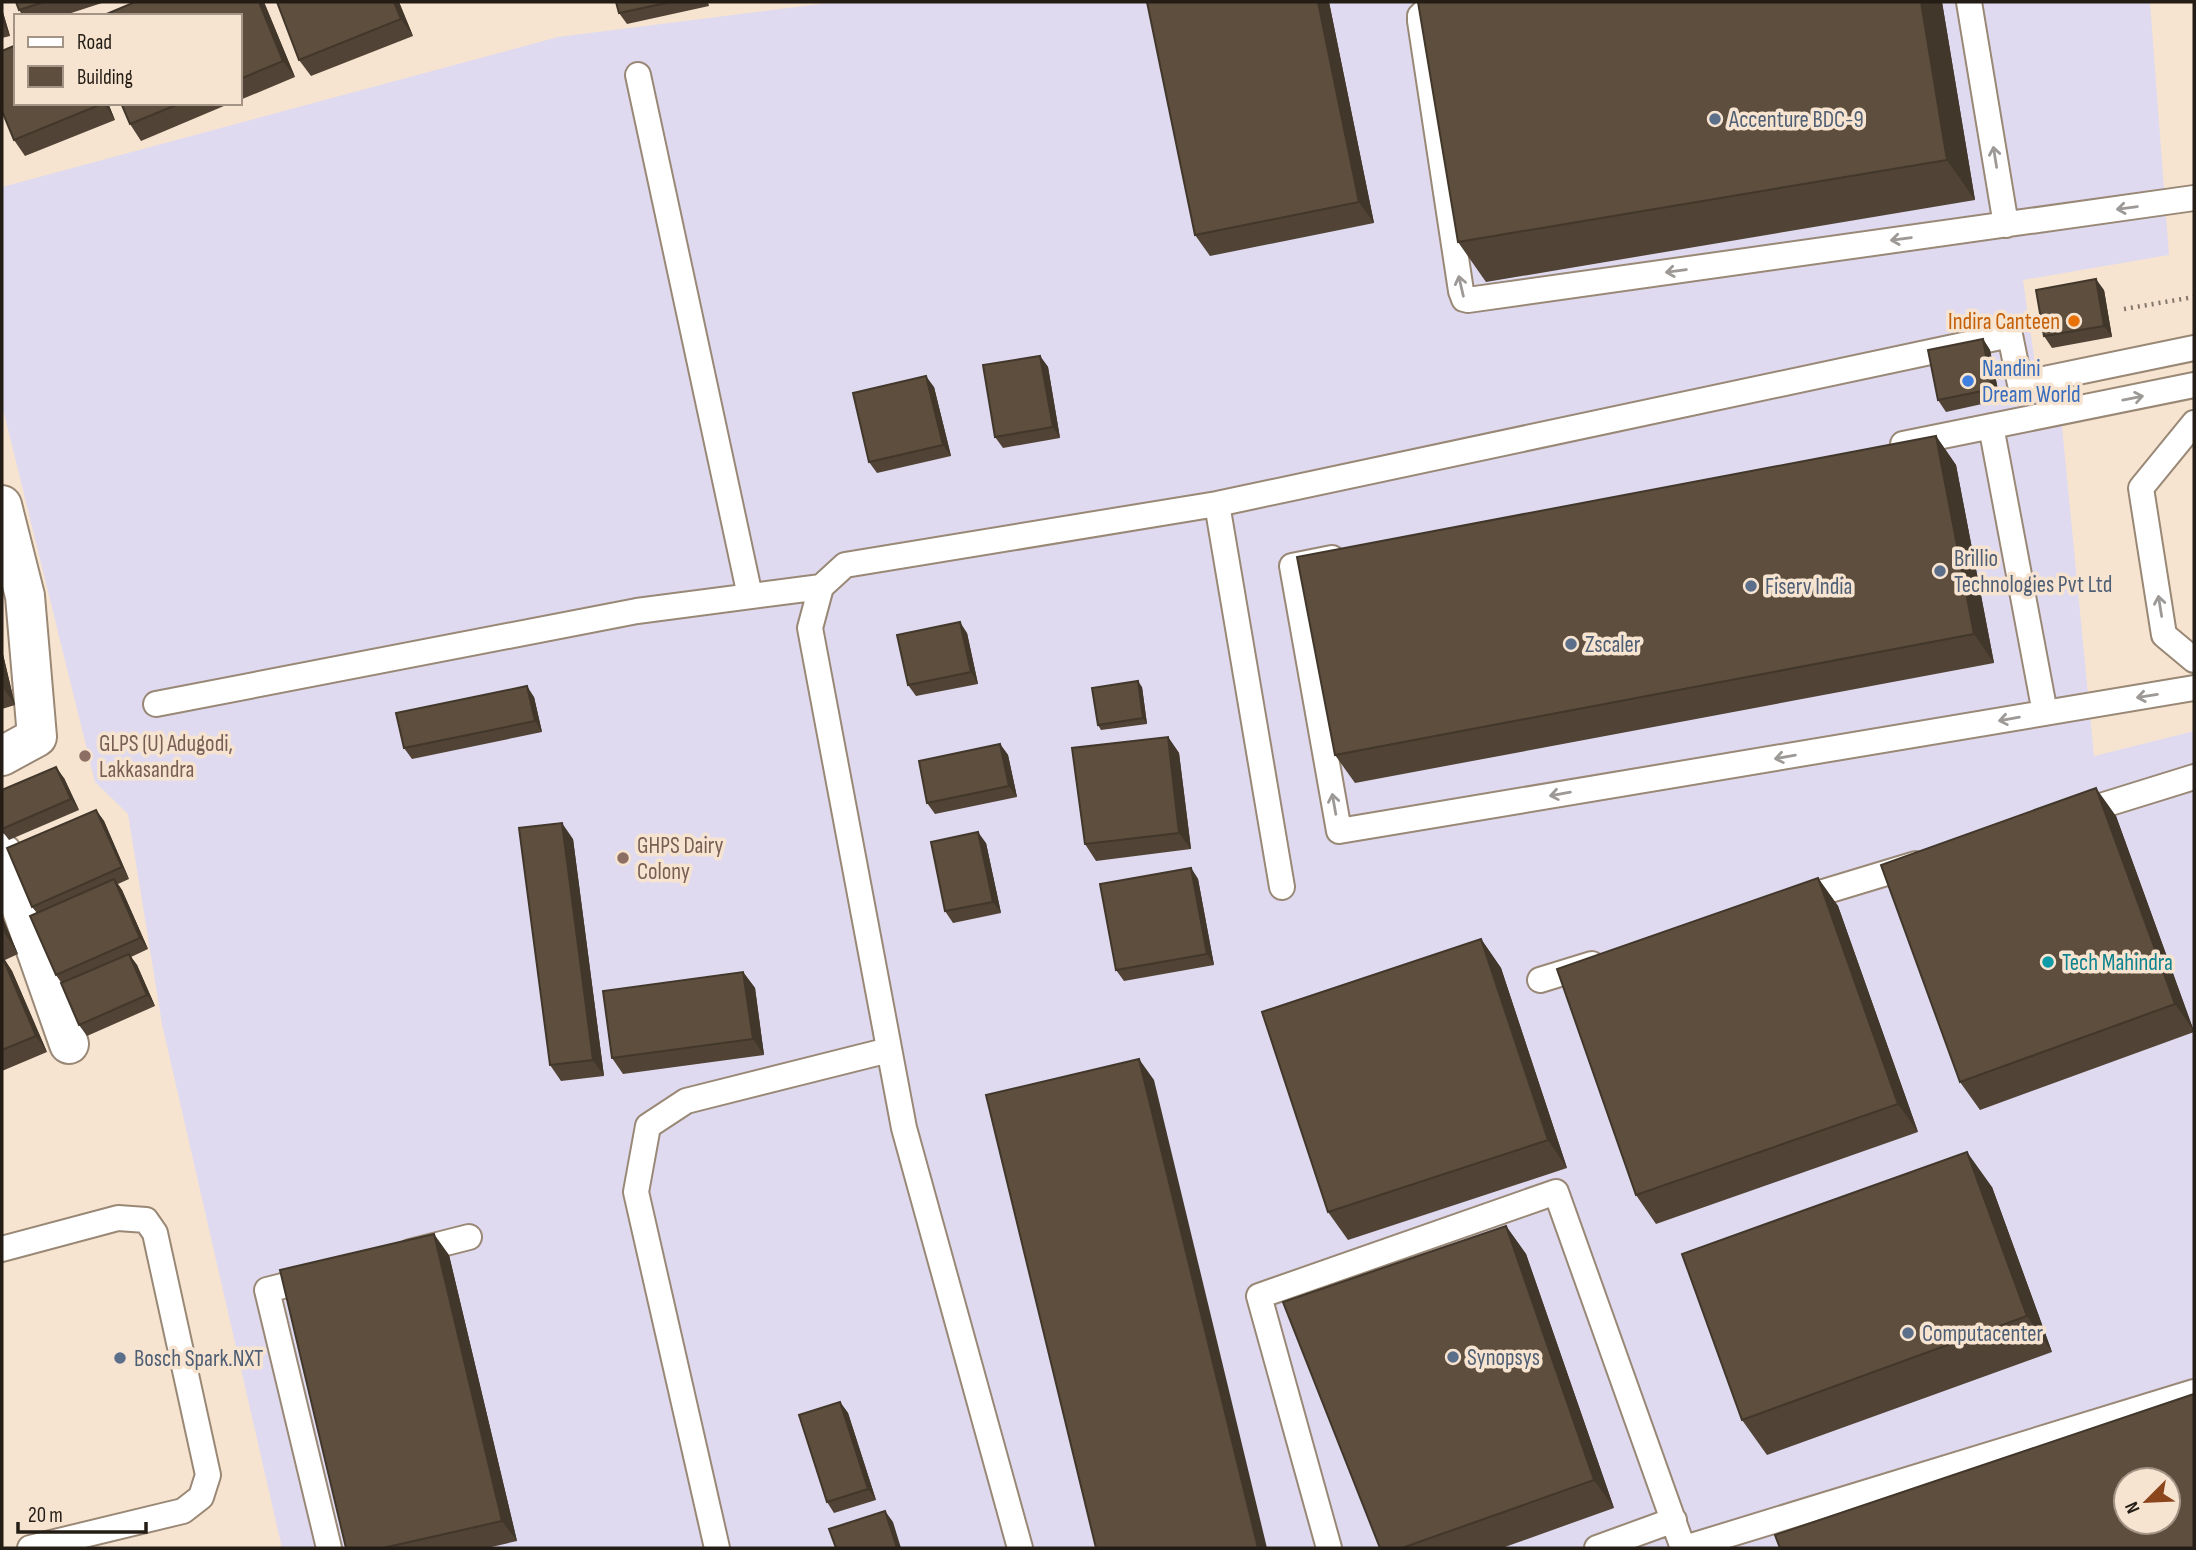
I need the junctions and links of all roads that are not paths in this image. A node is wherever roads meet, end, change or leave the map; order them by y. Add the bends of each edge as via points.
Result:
1 (1467, 2) edge
2 (1969, 2) edge
3 (638, 75) dead end
4 (2194, 198) edge
5 (2006, 225) junction
6 (2194, 348) edge
7 (2194, 385) edge
8 (2194, 423) edge
9 (1991, 426) junction
10 (1881, 448) edge
11 (1217, 504) junction
12 (2, 505) edge
13 (1361, 552) edge
14 (821, 587) junction
15 (750, 596) junction
16 (13, 599) edge
17 (2194, 660) edge
18 (2194, 688) edge
19 (156, 704) dead end
20 (2045, 713) junction
21 (2, 756) edge
22 (2194, 777) edge
23 (2061, 819) edge
24 (2, 853) edge
25 (1941, 856) edge
26 (1282, 887) dead end
27 (1780, 906) edge
28 (1620, 955) edge
29 (1540, 980) dead end
30 (69, 1044) dead end
31 (889, 1050) junction
32 (469, 1237) dead end
33 (2, 1249) edge
34 (388, 1258) edge
35 (334, 1272) edge
36 (2194, 1392) edge
37 (1674, 1520) junction
38 (30, 1548) edge
39 (329, 1548) edge
40 (717, 1548) edge
41 (1020, 1548) edge
42 (1328, 1548) edge
43 (1597, 1548) edge
44 (1684, 1548) edge

5 -> 1 lane via 1464,299 1420,16 1428,8
5 -> 2 lane
3 - 15 lane
4 -> 5 lane
6 - 11 lane via 2020,384 2010,335
9 -> 7 lane
17 -> 8 lane via 2164,635 2141,488
9 - 10 lane
9 - 20 lane
11 - 14 lane via 845,565
11 - 26 lane
12 - 16 street
20 -> 13 lane via 1339,831 1292,566
14 - 15 lane
14 - 31 lane via 810,628
15 - 19 lane via 637,611
16 - 21 street via 37,737
18 -> 20 lane
22 - 23 lane
24 - 30 street
25 - 27 lane
28 - 29 lane
31 - 40 lane via 686,1101 648,1126 636,1192
31 - 41 lane via 904,1128
32 - 34 lane
33 - 38 lane via 118,1219 146,1220 155,1233 208,1475 201,1497 183,1511
35 - 39 lane via 267,1290
36 - 44 lane
37 - 42 lane via 1556,1192 1259,1296
37 - 43 lane
37 - 44 lane

